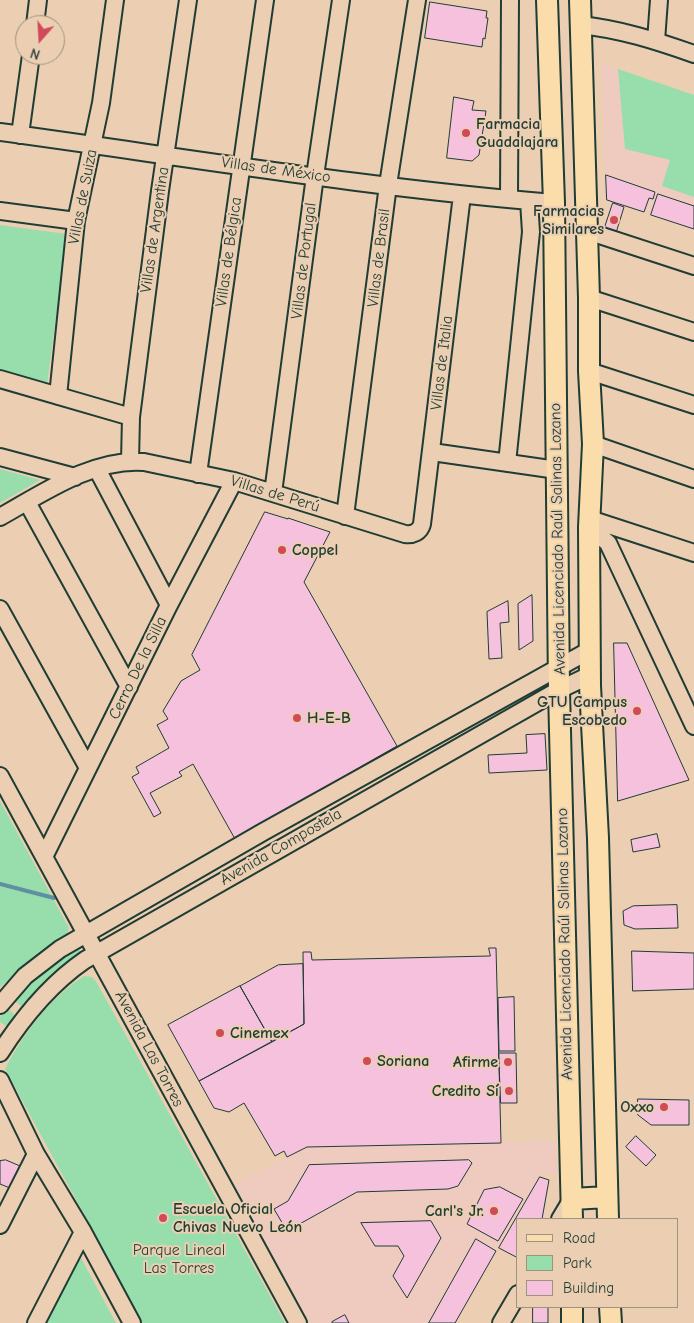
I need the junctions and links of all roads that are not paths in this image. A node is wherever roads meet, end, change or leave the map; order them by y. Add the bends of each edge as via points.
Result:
1 (38, 0) edge
2 (115, 0) edge
3 (188, 0) edge
4 (265, 0) edge
5 (341, 0) edge
6 (416, 0) edge
7 (510, 0) edge
8 (547, 0) edge
9 (580, 0) edge
10 (659, 0) edge
11 (36, 15) edge
12 (580, 25) junction
13 (656, 41) junction
14 (694, 54) edge
15 (30, 65) edge
16 (0, 132) edge
17 (20, 135) junction
18 (93, 146) junction
19 (166, 156) junction
20 (241, 165) junction
21 (315, 176) junction
22 (388, 185) junction
23 (462, 194) junction
24 (509, 198) junction
25 (529, 201) junction
26 (554, 203) junction
27 (0, 210) edge
28 (76, 221) junction
29 (587, 232) junction
30 (694, 266) edge
31 (589, 298) junction
32 (694, 332) edge
33 (589, 370) junction
34 (0, 379) edge
35 (58, 396) junction
36 (694, 406) edge
37 (131, 418) junction
38 (593, 444) junction
39 (432, 452) junction
40 (0, 457) edge
41 (130, 461) junction
42 (507, 463) junction
43 (97, 469) junction
44 (557, 470) junction
45 (198, 474) junction
46 (75, 477) junction
47 (694, 479) edge
48 (234, 481) junction
49 (273, 493) junction
50 (27, 502) junction
51 (345, 516) junction
52 (0, 517) edge
53 (590, 523) junction
54 (419, 531) joint
55 (690, 551) edge
56 (694, 566) edge
57 (169, 605) junction
58 (0, 609) edge
59 (590, 650) junction
60 (560, 666) junction
61 (590, 675) junction
62 (129, 687) junction
63 (559, 690) junction
64 (694, 726) edge
65 (88, 768) junction
66 (378, 769) junction
67 (0, 776) edge
68 (388, 787) junction
69 (263, 832) junction
70 (274, 851) junction
71 (44, 856) junction
72 (87, 935) junction
73 (97, 953) junction
74 (0, 1005) edge
75 (0, 1053) edge
76 (0, 1080) edge
77 (36, 1154) junction
78 (607, 1197) junction
79 (572, 1199) junction
80 (561, 1218) edge
81 (572, 1218) edge
82 (608, 1218) edge
83 (0, 1225) edge
84 (83, 1232) junction
85 (516, 1298) edge
86 (572, 1308) edge
87 (610, 1308) edge
88 (36, 1323) edge
89 (132, 1323) edge
90 (298, 1323) edge
91 (502, 1323) edge
92 (572, 1323) edge
93 (611, 1323) edge

1 - 11 street
2 - 18 street, Villas de Suiza
3 - 19 street, Villas de Argentina
4 - 20 street, Villas de Bélgica
5 - 21 street, Villas de Portugal
6 - 22 street, Villas de Brasil
7 - 24 street
8 - 26 main road, Avenida Licenciado Raúl Salinas Lozano
9 - 12 main road, Avenida Licenciado Raúl Salinas Lozano
10 - 13 street
12 - 13 street via 607,28
12 - 29 main road, Avenida Licenciado Raúl Salinas Lozano
13 - 14 street
15 - 17 street
16 - 17 street, Villas de México
17 - 18 street, Villas de México
18 - 19 street, Villas de México
18 - 28 street, Villas de Suiza
19 - 20 street, Villas de México
19 - 37 street, Villas de Argentina
20 - 21 street, Villas de México
20 - 45 street, Villas de Bélgica
21 - 22 street, Villas de México
21 - 49 street, Villas de Portugal
22 - 23 street, Villas de México
22 - 51 street, Villas de Brasil
23 - 24 street, Villas de México
23 - 39 street, Villas de Italia
24 - 25 street, Villas de México
25 - 26 street, Villas de México
25 - 42 street via 532,232
26 - 44 main road, Avenida Licenciado Raúl Salinas Lozano
27 - 28 street
28 - 35 street, Villas de Suiza
29 - 30 street
29 - 31 main road, Avenida Licenciado Raúl Salinas Lozano
31 - 32 street
31 - 33 main road, Avenida Licenciado Raúl Salinas Lozano
33 - 36 street
33 - 38 main road, Avenida Licenciado Raúl Salinas Lozano
34 - 35 street
35 - 37 street
37 - 41 street, Villas de Argentina
38 - 47 street
38 - 53 main road, Avenida Licenciado Raúl Salinas Lozano
39 - 42 street
39 - 54 street, Villas de Italia
40 - 46 street
41 - 43 street
41 - 45 street, Villas de Perú
42 - 44 street
43 - 46 street
43 - 57 street
44 - 60 main road, Avenida Licenciado Raúl Salinas Lozano
45 - 48 street, Villas de Perú
46 - 50 street
48 - 49 street, Villas de Perú
48 - 57 street, Cerro De la Silla
49 - 51 street, Villas de Perú
50 - 52 street
50 - 62 street
51 - 54 street, Villas de Perú via 405,534
53 - 55 street
53 - 59 main road, Avenida Licenciado Raúl Salinas Lozano
53 - 64 street via 608,543
55 - 56 street
57 - 62 street, Cerro De la Silla
58 - 65 street
59 - 60 street, Avenida Compostela
59 - 61 main road, Avenida Licenciado Raúl Salinas Lozano
60 - 63 main road, Avenida Licenciado Raúl Salinas Lozano
60 - 66 street, Avenida Compostela
61 - 63 street, Avenida Compostela
61 - 78 main road, Avenida Licenciado Raúl Salinas Lozano
62 - 65 street, Cerro De la Silla
63 - 68 street, Avenida Compostela
63 - 79 main road, Avenida Licenciado Raúl Salinas Lozano
65 - 71 street, Cerro De la Silla
66 - 68 street
66 - 69 street, Avenida Compostela
67 - 71 street, Avenida Las Torres
68 - 70 street, Avenida Compostela
69 - 70 street
69 - 72 street, Avenida Compostela
70 - 73 street, Avenida Compostela
71 - 72 street, Avenida Las Torres
72 - 73 street, Avenida Las Torres
72 - 74 street, Avenida Compostela via 34,968
73 - 75 street, Avenida Compostela via 54,985 25,1016
73 - 90 street, Avenida Las Torres
76 - 77 street
77 - 83 street
77 - 84 street
78 - 79 main road
78 - 82 main road, Avenida Licenciado Raúl Salinas Lozano
79 - 80 street
79 - 81 main road, Avenida Licenciado Raúl Salinas Lozano
84 - 88 street
84 - 89 street
85 - 91 street
86 - 92 main road
87 - 93 main road

